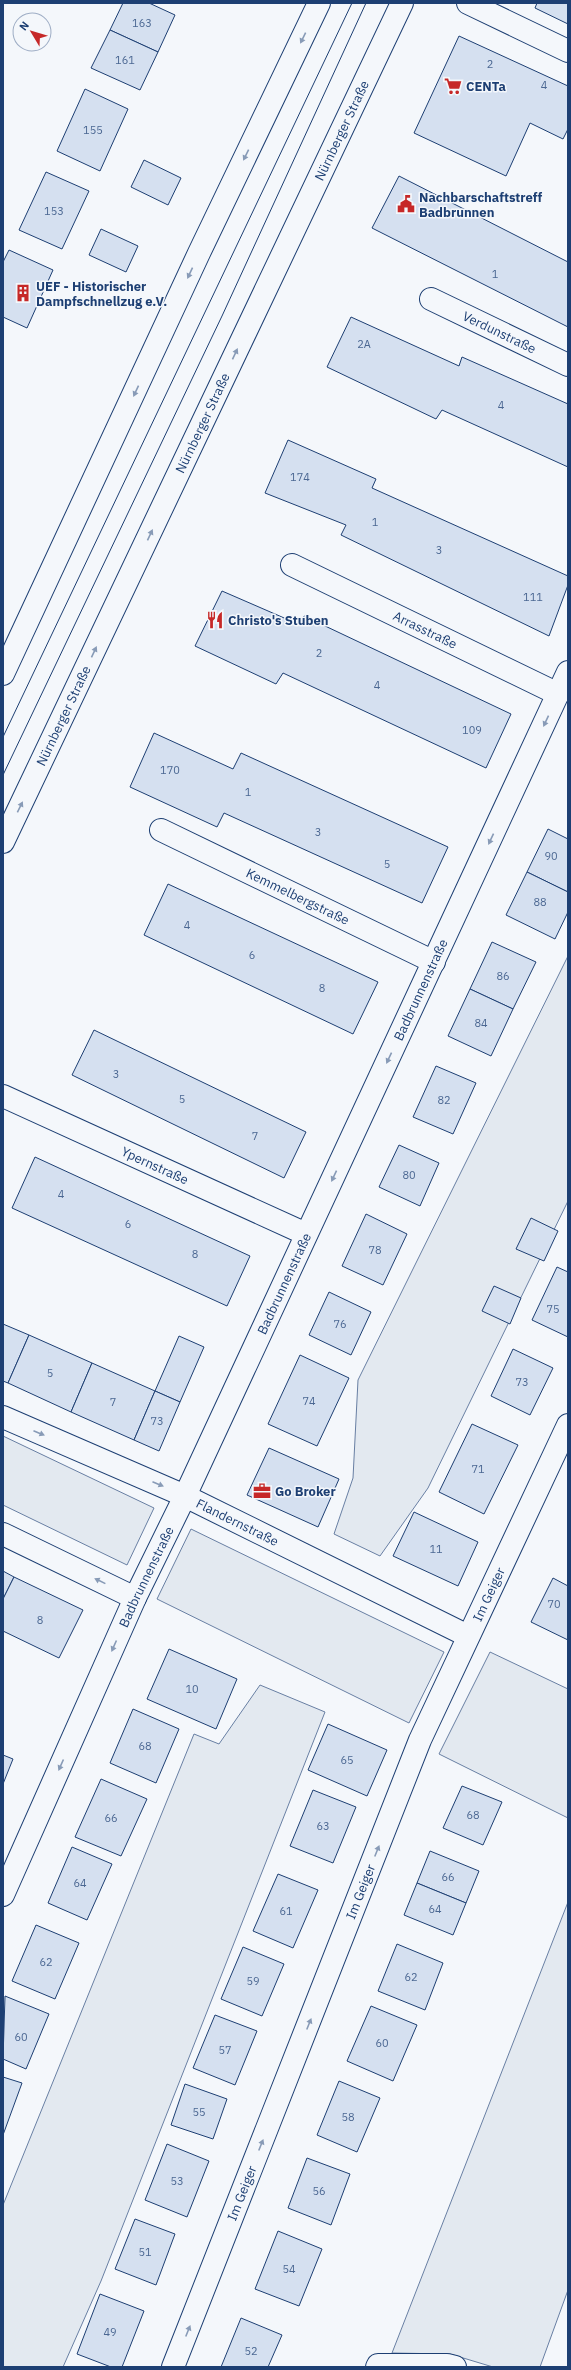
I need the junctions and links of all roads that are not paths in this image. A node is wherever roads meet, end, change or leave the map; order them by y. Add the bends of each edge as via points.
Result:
1 (320, 3) edge
2 (402, 3) edge
3 (468, 3) edge
4 (568, 51) edge
5 (431, 299) dead end
6 (568, 365) edge
7 (292, 565) dead end
8 (568, 672) edge
9 (3, 674) edge
10 (558, 694) junction
11 (161, 830) dead end
12 (3, 842) edge
13 (434, 962) junction
14 (3, 1096) edge
15 (306, 1234) junction
16 (3, 1417) edge
17 (568, 1425) edge
18 (186, 1496) junction
19 (3, 1534) edge
20 (135, 1598) junction
21 (468, 1636) junction
22 (10, 1858) edge
23 (3, 1895) edge
24 (173, 2367) edge
25 (377, 2367) edge
26 (455, 2367) edge

1 -> 9 street via 196,260
12 -> 2 street, Nürnberger Straße
3 - 4 street
5 - 6 street, Verdunstraße
7 - 10 street, Arrasstraße
8 - 10 street, Badbrunnenstraße
10 -> 13 street, Badbrunnenstraße
11 - 13 street, Kemmelbergstraße
13 -> 15 street, Badbrunnenstraße
14 - 15 street, Ypernstraße
15 - 18 street, Badbrunnenstraße
16 -> 18 street, Flandernstraße
17 - 21 street, Im Geiger
18 - 20 street, Badbrunnenstraße
18 - 21 street, Flandernstraße
20 -> 19 street
20 -> 22 street, Badbrunnenstraße
24 -> 21 street, Im Geiger via 420,1740
22 - 23 street, Badbrunnenstraße
25 - 26 street

